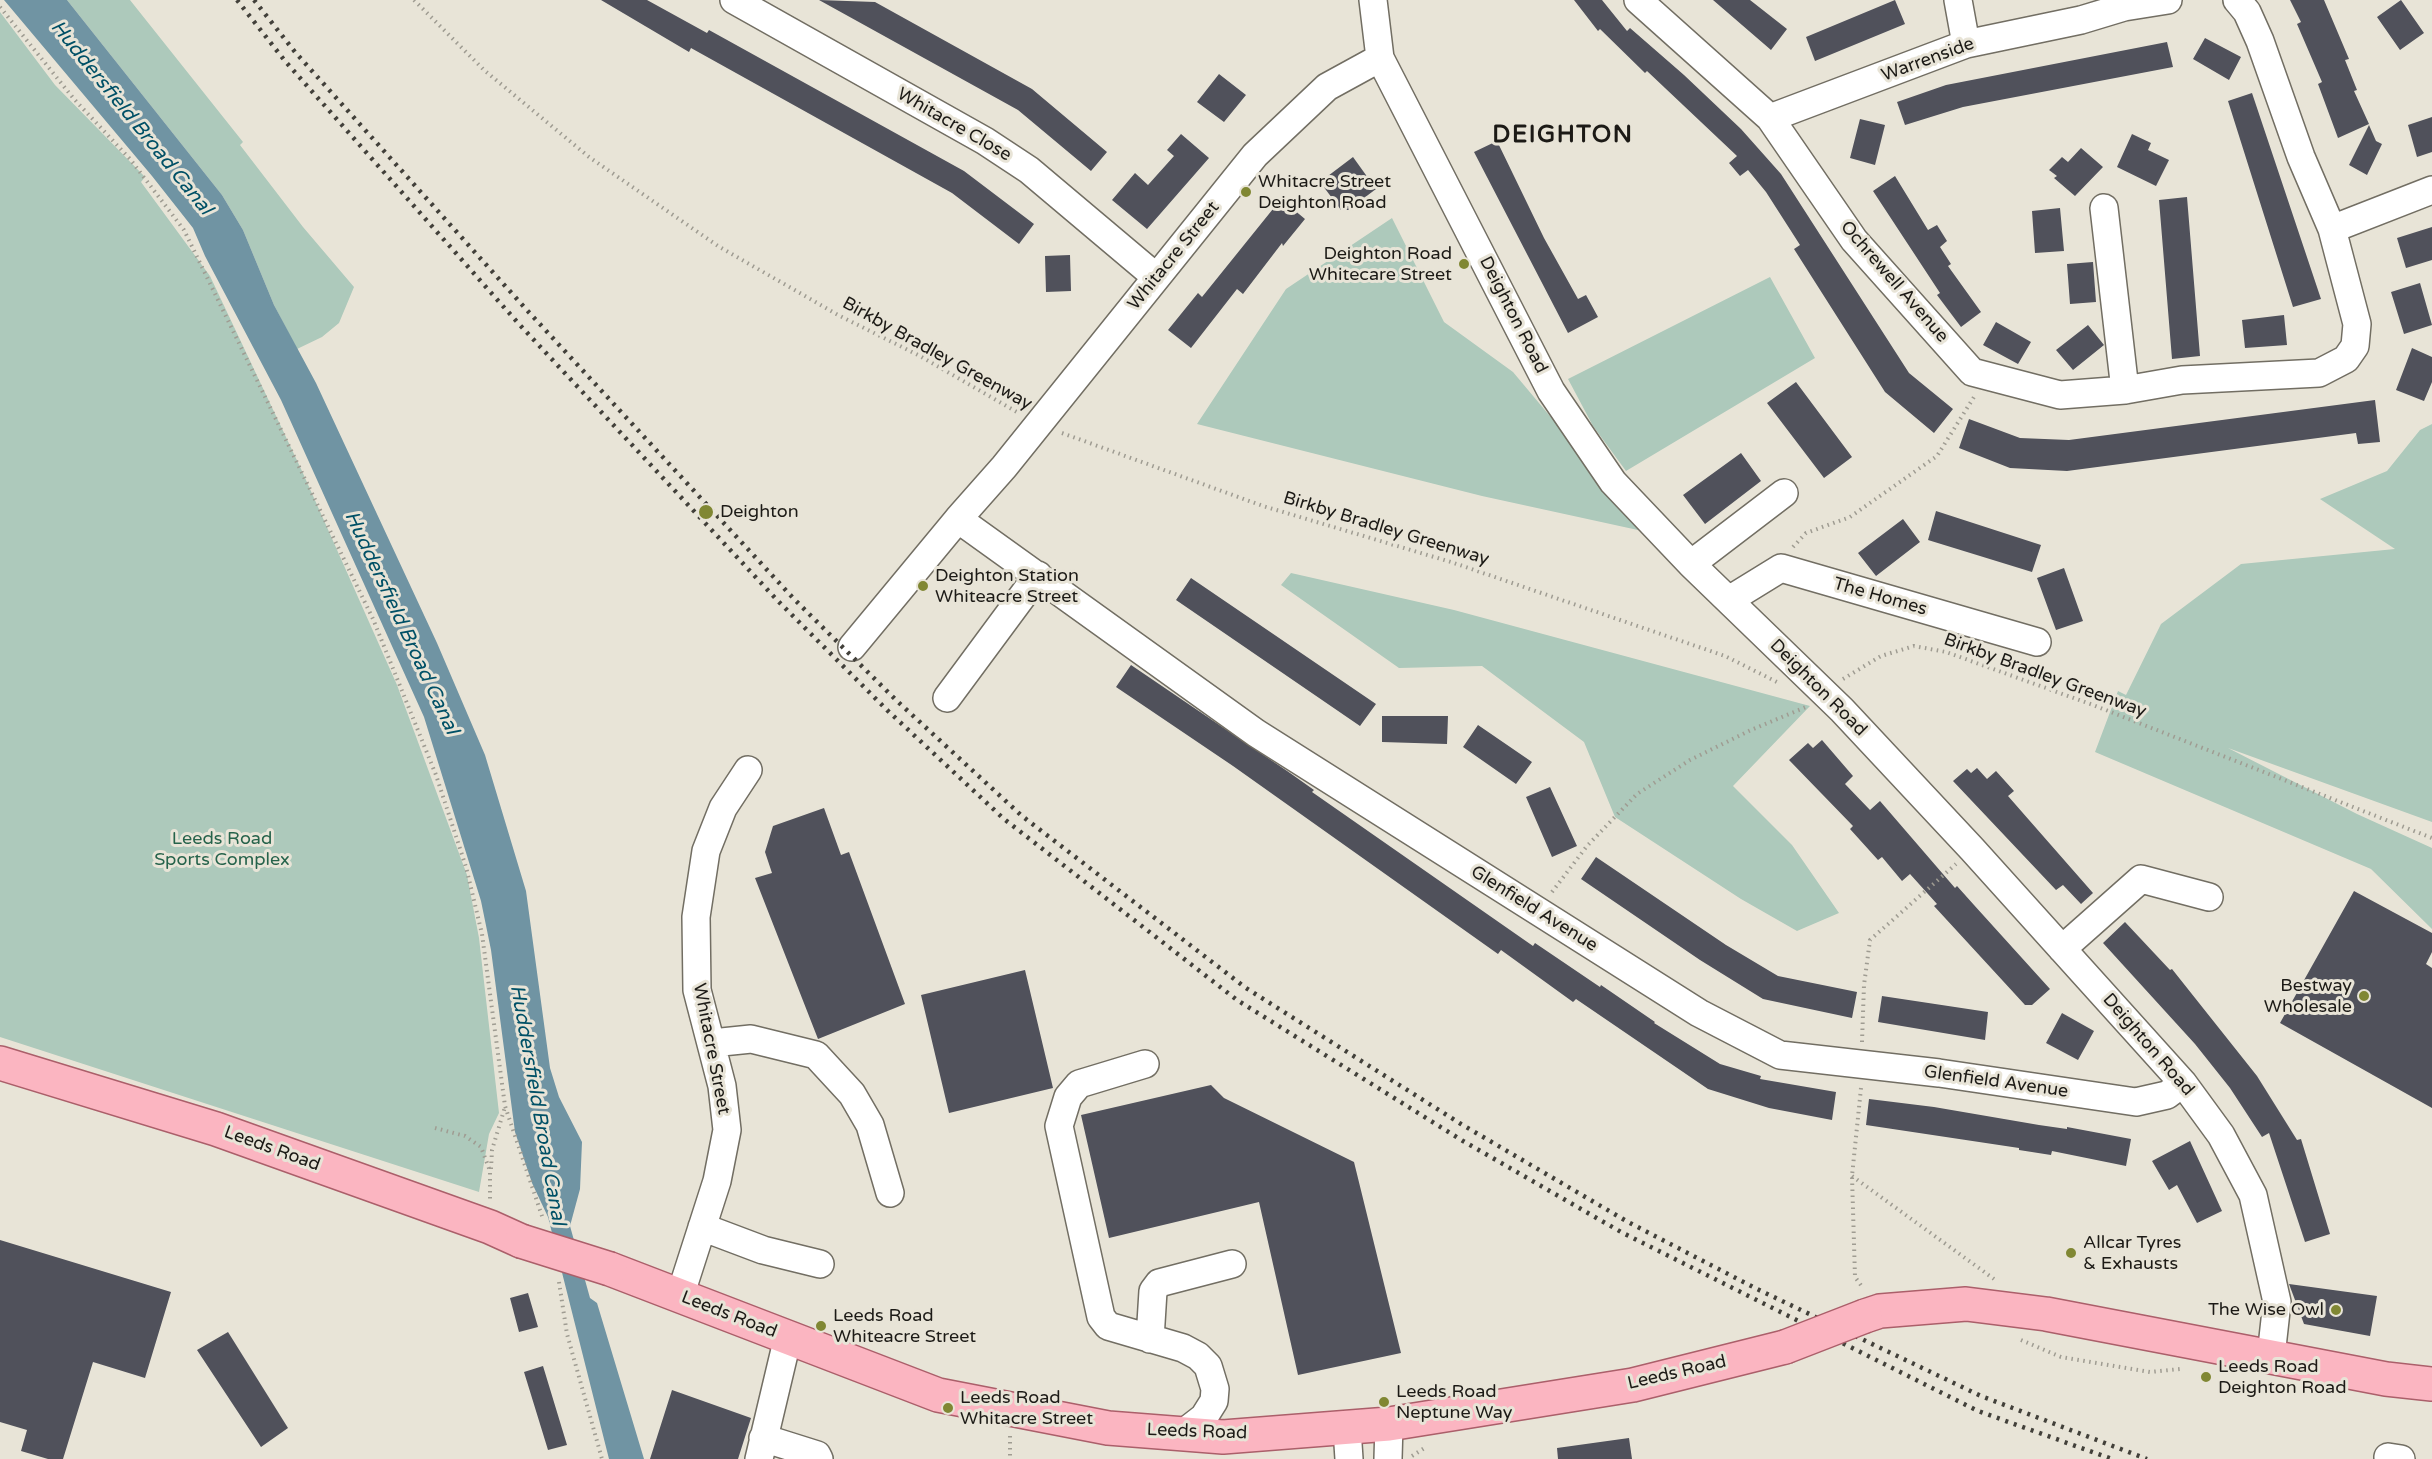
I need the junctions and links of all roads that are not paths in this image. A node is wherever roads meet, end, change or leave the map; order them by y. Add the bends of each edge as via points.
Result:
1 (734, 0) edge
2 (1373, 0) edge
3 (1638, 0) edge
4 (1958, 0) edge
5 (2168, 0) edge
6 (2237, 0) edge
7 (2127, 3) edge
8 (1966, 44) junction
9 (1380, 58) junction
10 (1770, 118) junction
11 (2432, 190) edge
12 (2104, 208) dead end
13 (2332, 229) junction
14 (1156, 277) junction
15 (2125, 390) junction
16 (1784, 493) dead end
17 (958, 519) junction
18 (1691, 564) junction
19 (1038, 575) junction
20 (1729, 600) junction
21 (2037, 642) dead end
22 (852, 647) dead end
23 (947, 698) dead end
24 (748, 770) dead end
25 (2209, 897) dead end
26 (2062, 949) junction
27 (712, 1043) junction
28 (0, 1063) edge
29 (1144, 1064) dead end
30 (2182, 1083) junction
31 (890, 1193) dead end
32 (702, 1227) junction
33 (820, 1264) dead end
34 (1233, 1264) dead end
35 (680, 1296) junction
36 (788, 1337) junction
37 (1150, 1339) junction
38 (2271, 1356) junction
39 (2432, 1383) edge
40 (1389, 1424) junction
41 (1182, 1434) junction
42 (1348, 1444) edge
43 (761, 1449) edge
44 (819, 1459) edge
45 (1388, 1459) edge

1 - 14 street, Whitacre Close via 985,141 1029,170
2 - 9 street, Deighton Road
3 - 10 street, Ochrewell Avenue
4 - 8 street
5 - 7 street, Warrenside
6 - 13 street via 2260,41 2301,157
7 - 8 street, Warrenside via 2081,20
8 - 10 street, Warrenside
9 - 14 street, Whitacre Street via 1327,87 1255,156
9 - 18 street, Deighton Road via 1551,390 1613,482
10 - 15 street, Ochrewell Avenue via 1854,240 1972,372 2060,395
11 - 13 street
12 - 15 street
13 - 15 street, Ochrewell Avenue via 2357,324 2355,346 2346,358 2319,373 2182,380
14 - 17 street, Whitacre Street
16 - 18 street
17 - 19 street, Glenfield Avenue
17 - 22 street
18 - 20 street, Deighton Road
19 - 23 street
19 - 30 street, Glenfield Avenue via 1256,733 1699,1013 1780,1054 2136,1102 2167,1095
20 - 21 street, The Homes via 1781,568
20 - 26 street, Deighton Road via 1842,710
24 - 27 street, Whitacre Street via 723,808 706,850 696,917 697,990
25 - 26 street via 2141,879
26 - 30 street, Deighton Road
27 - 31 street via 751,1039 816,1055 852,1094 870,1125
27 - 32 street, Whitacre Street via 727,1130 717,1181
28 - 35 main road, Leeds Road, bridge via 216,1129 490,1227 533,1234
29 - 37 street via 1079,1084 1068,1096 1059,1126 1101,1317 1108,1326
30 - 38 street, Deighton Road via 2221,1135 2253,1195 2277,1302
32 - 33 street via 762,1250
32 - 35 street, Whitacre Street
34 - 37 street via 1159,1283 1152,1291
35 - 36 main road, Leeds Road
36 - 41 main road, Leeds Road via 938,1395 1108,1428
36 - 43 street
37 - 41 street via 1183,1348 1208,1366 1215,1389 1210,1410
38 - 39 main road, Leeds Road via 2386,1379
38 - 40 main road, Leeds Road, bridge via 2046,1314 1966,1304 1873,1314 1785,1347 1633,1385
40 - 42 main road, Leeds Road
40 - 45 street
41 - 42 main road, Leeds Road
43 - 44 street via 817,1455

